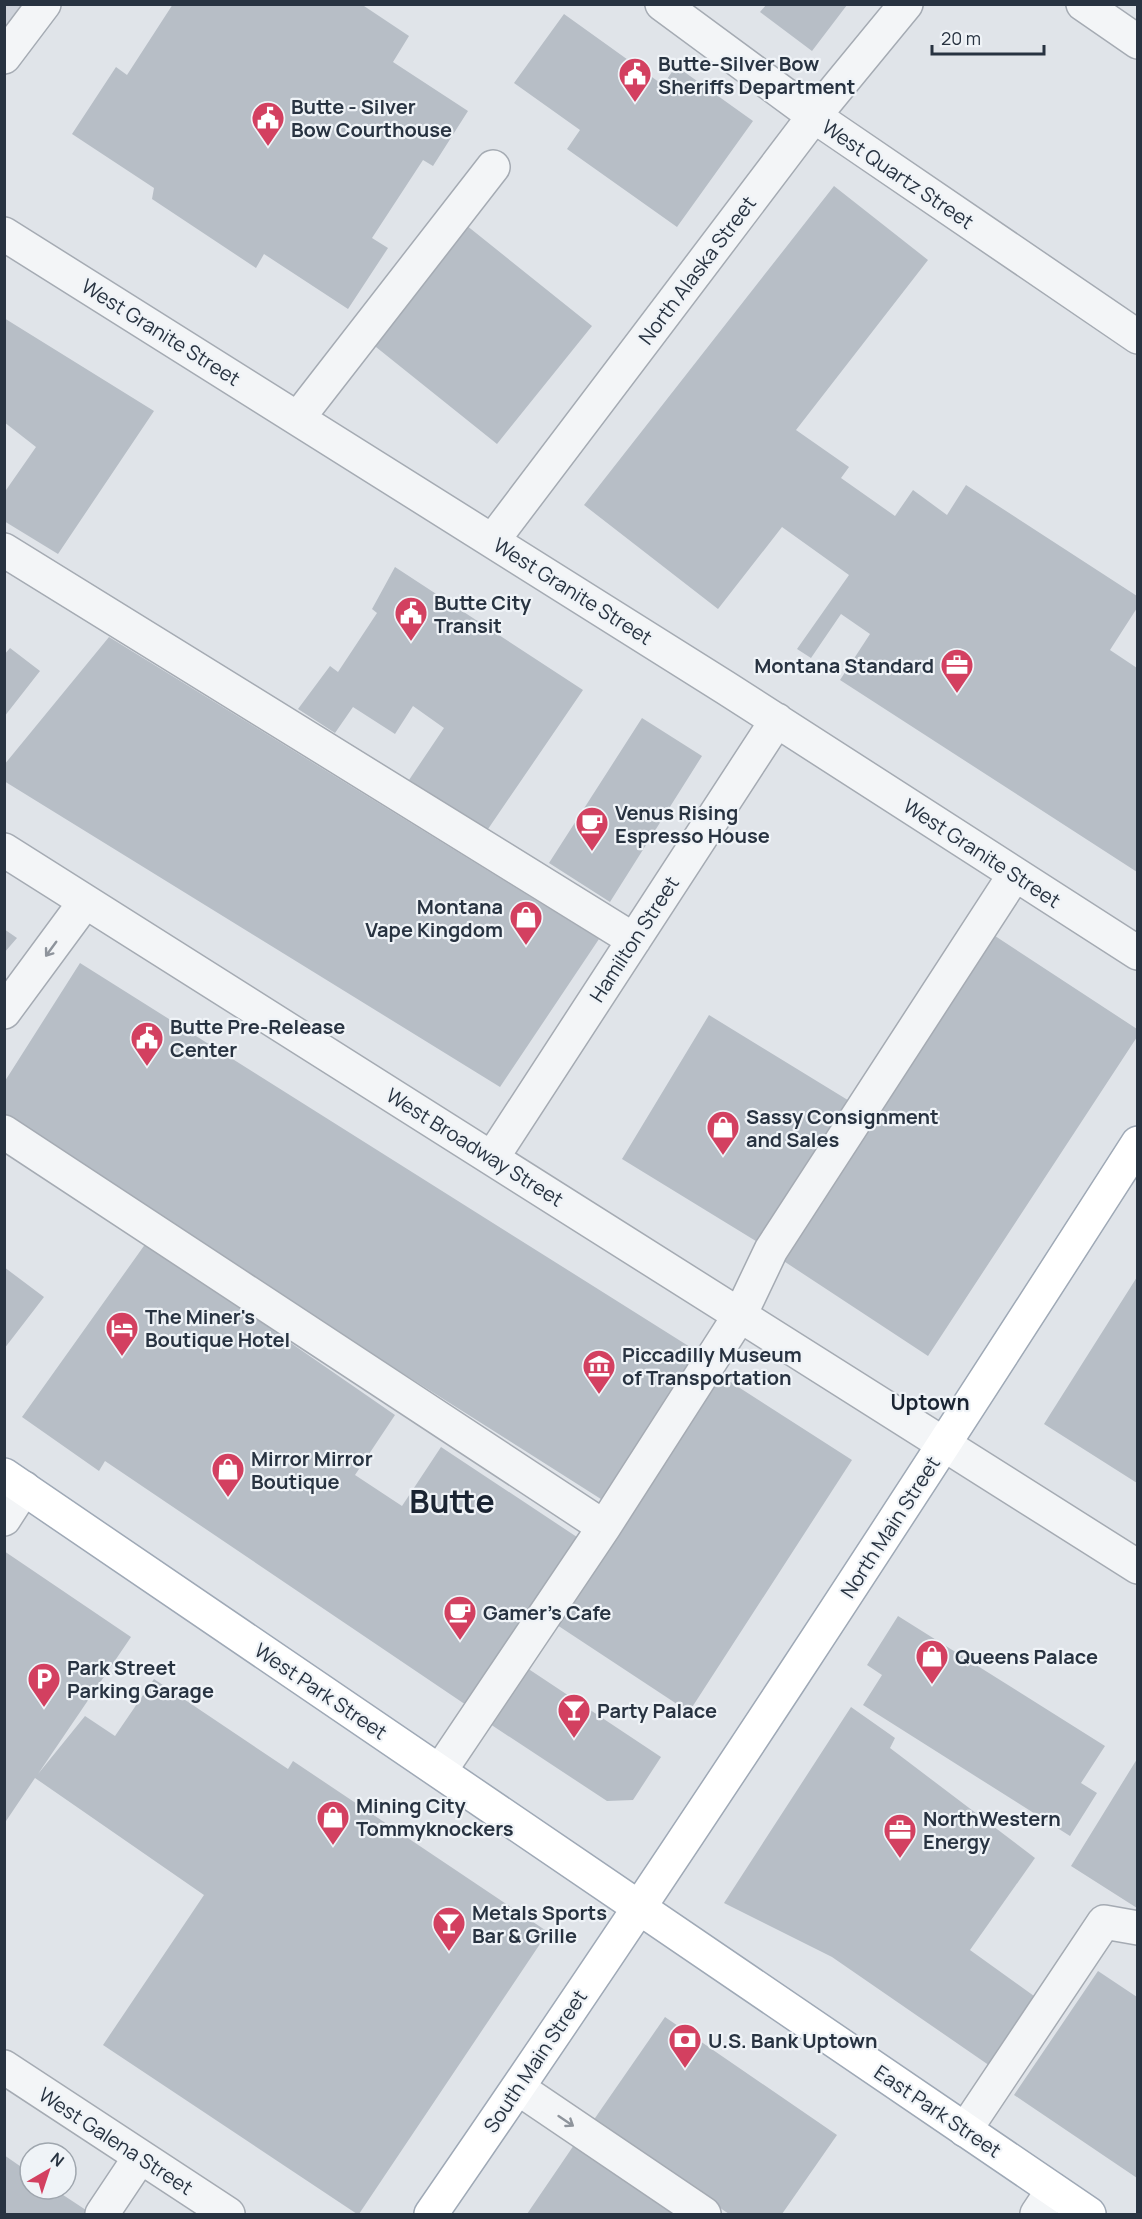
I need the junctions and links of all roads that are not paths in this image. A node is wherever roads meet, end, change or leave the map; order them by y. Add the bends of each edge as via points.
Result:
1 (44, 4) edge
2 (662, 4) edge
3 (906, 4) edge
4 (1083, 4) edge
5 (1137, 42) edge
6 (4, 57) edge
7 (814, 116) junction
8 (493, 167) dead end
9 (4, 234) edge
10 (1137, 337) edge
11 (298, 418) junction
12 (493, 540) junction
13 (4, 550) edge
14 (777, 720) junction
15 (4, 850) edge
16 (1015, 874) junction
17 (86, 902) junction
18 (634, 940) junction
19 (1137, 953) edge
20 (4, 1012) edge
21 (4, 1132) edge
22 (1137, 1143) edge
23 (492, 1158) junction
24 (740, 1315) junction
25 (945, 1444) junction
26 (14, 1481) edge
27 (4, 1519) edge
28 (604, 1527) junction
29 (1137, 1567) edge
30 (440, 1772) junction
31 (638, 1907) junction
32 (1137, 1928) edge
33 (4, 2067) edge
34 (518, 2088) junction
35 (965, 2130) junction
36 (140, 2157) junction
37 (1068, 2209) edge
38 (102, 2214) edge
39 (228, 2214) edge
40 (431, 2214) edge
41 (704, 2214) edge

1 - 6 street
2 - 7 street, West Quartz Street
3 - 7 street, North Alaska Street
4 - 5 street
7 - 10 street, West Quartz Street
7 - 12 street, North Alaska Street
8 - 11 street
9 - 11 street, West Granite Street
11 - 12 street, West Granite Street
12 - 14 street, West Granite Street
13 - 18 street
14 - 16 street, West Granite Street
14 - 18 street, Hamilton Street
15 - 17 street, West Broadway Street
16 - 19 street, West Granite Street
16 - 24 street via 771,1250
17 -> 20 street
17 - 23 street, West Broadway Street
18 - 23 street, Hamilton Street
21 - 28 street
22 - 25 main road, North Main Street
23 - 24 street, West Broadway Street
24 - 25 street, West Broadway Street
24 - 28 street
25 - 29 street, West Broadway Street
25 - 31 main road, North Main Street
26 - 27 street
26 - 30 main road, West Park Street
28 - 30 street
30 - 31 main road, West Park Street
31 - 34 main road, South Main Street
31 - 35 main road, East Park Street
32 - 35 street via 1104,1922
33 - 36 street, West Galena Street
34 - 40 main road, South Main Street
34 -> 41 street
35 - 37 main road, East Park Street
36 - 38 street
36 - 39 street, West Galena Street

